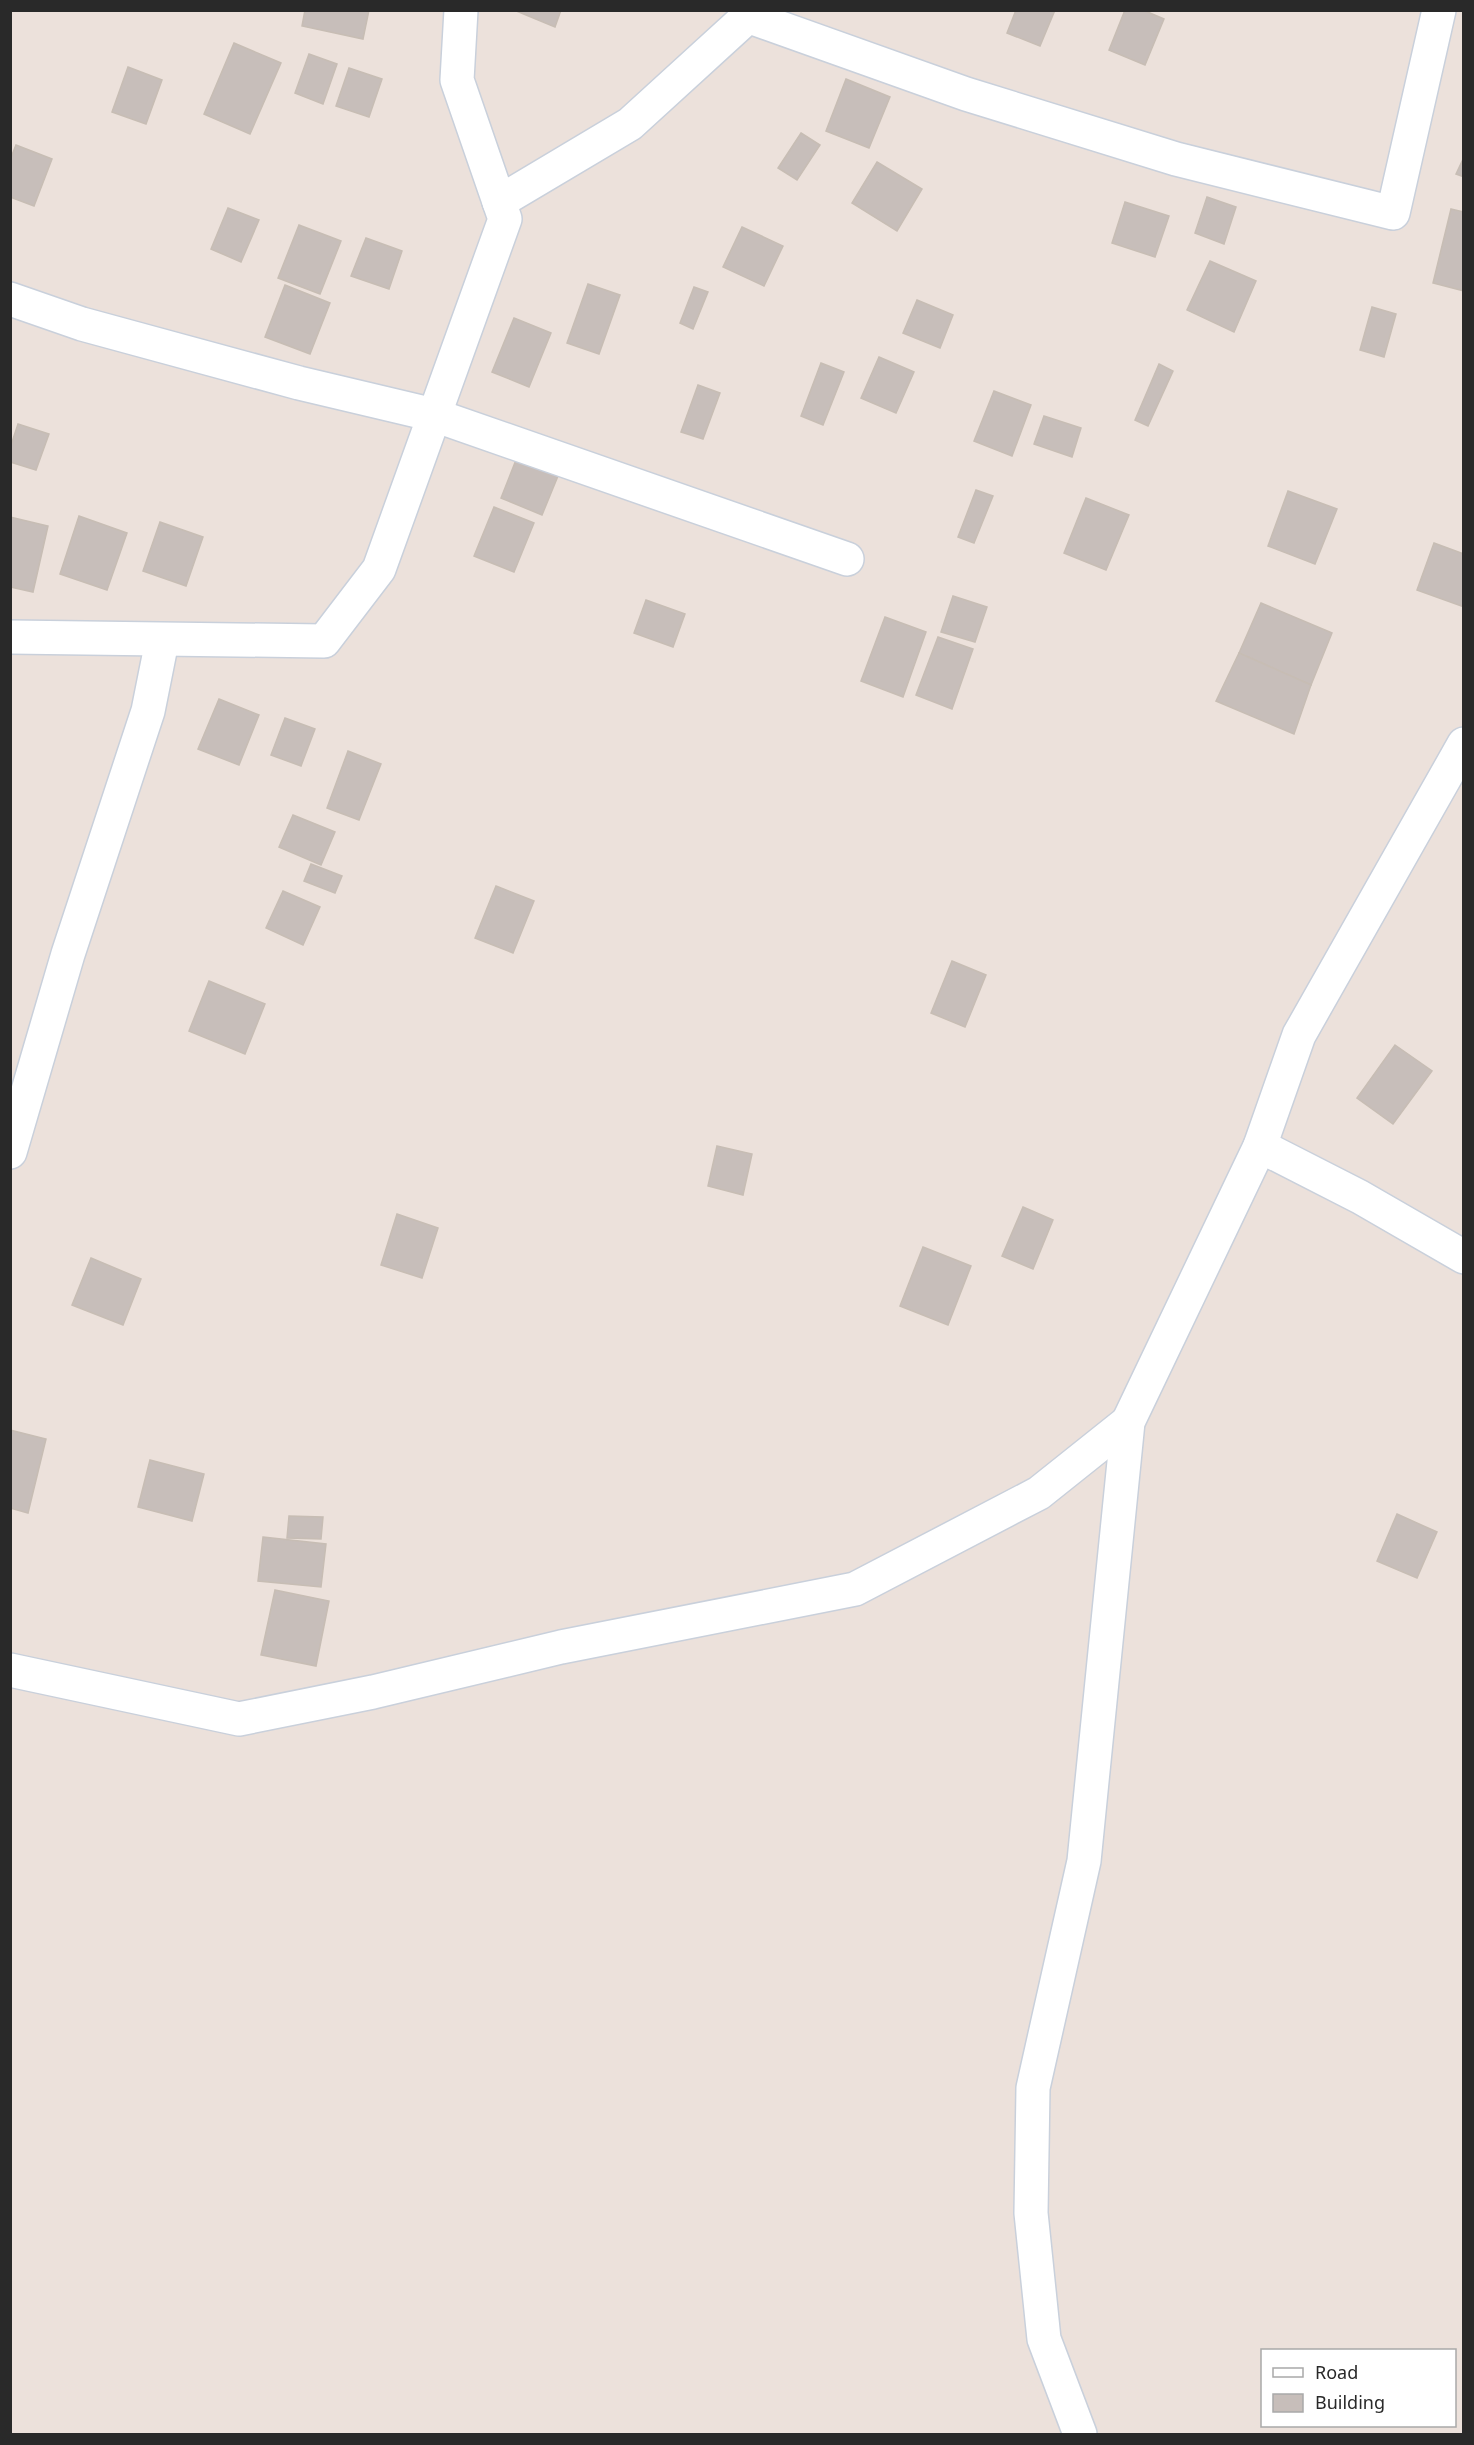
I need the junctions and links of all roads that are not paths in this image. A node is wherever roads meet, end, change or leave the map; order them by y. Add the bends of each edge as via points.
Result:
1 (461, 10) edge
2 (1439, 10) edge
3 (751, 13) edge
4 (499, 202) junction
5 (10, 299) edge
6 (434, 415) junction
7 (847, 559) dead end
8 (10, 637) edge
9 (162, 641) junction
10 (1464, 744) edge
11 (1260, 1146) junction
12 (10, 1152) edge
13 (1464, 1257) edge
14 (1128, 1422) junction
15 (10, 1670) edge
16 (1080, 2434) edge

1 - 4 street via 457,80
2 - 3 street via 1393,213 1165,155 966,94
3 - 4 street via 630,124
4 - 6 street via 505,219
5 - 6 street via 82,324
6 - 7 street
6 - 9 street via 379,569 324,642
8 - 9 street
9 - 12 street via 148,711 68,954
10 - 11 street via 1299,1035
11 - 13 street
11 - 14 street
14 - 15 street via 1039,1493 855,1589 561,1647 239,1719
14 - 16 street via 1084,1861 1033,2088 1031,2213 1044,2339

